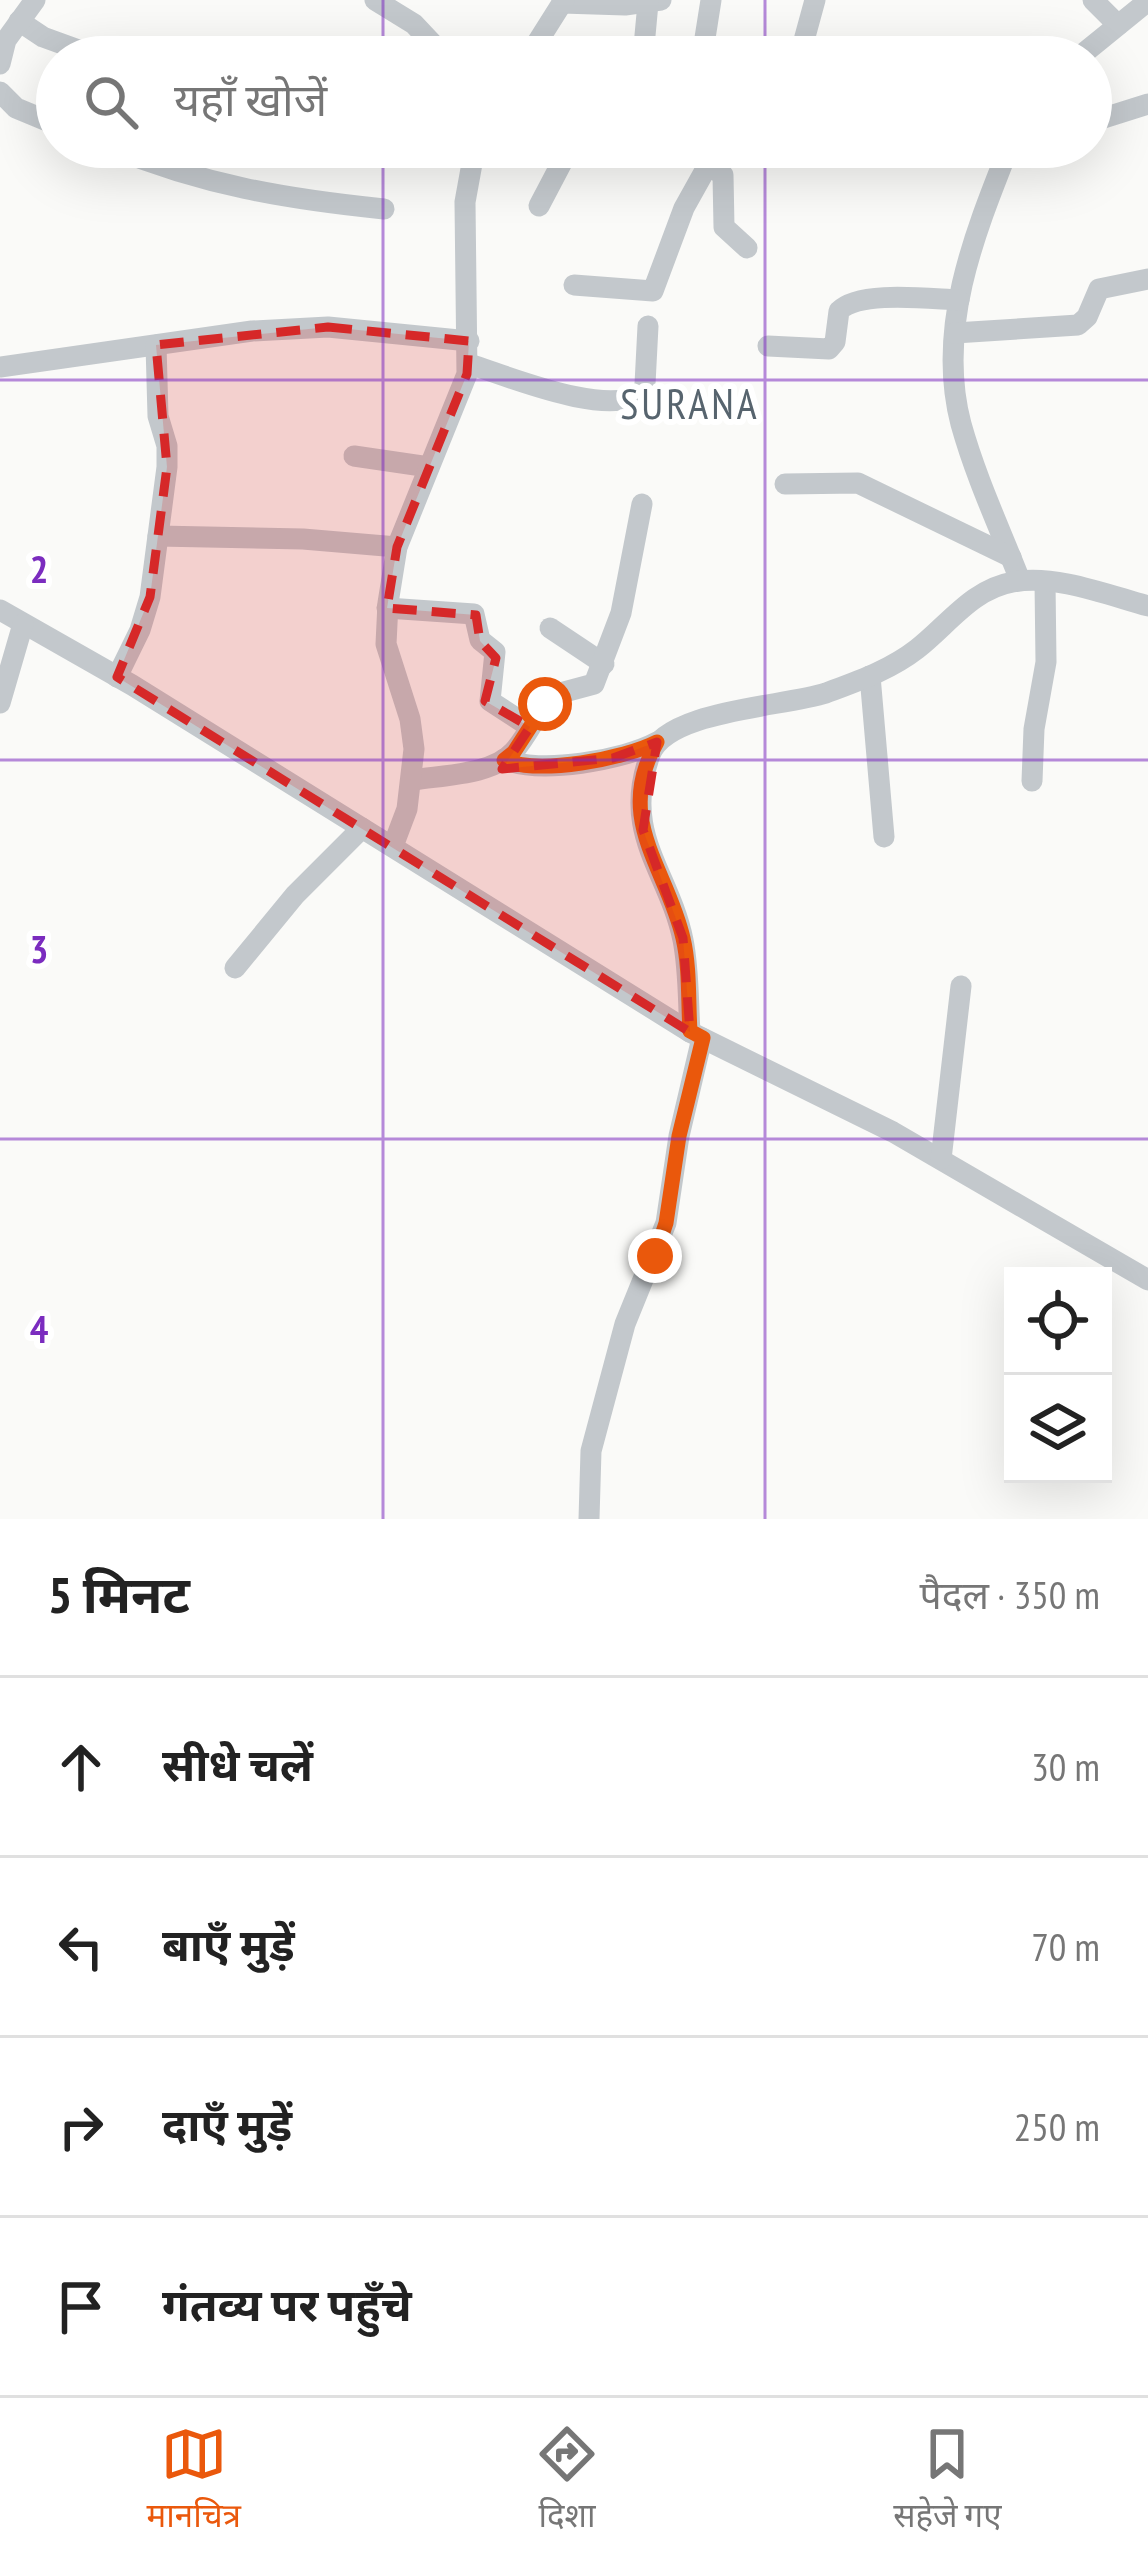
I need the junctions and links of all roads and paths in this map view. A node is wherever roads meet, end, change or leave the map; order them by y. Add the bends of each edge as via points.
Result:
1 (35, 0) edge
2 (375, 0) edge
3 (711, 0) edge
4 (815, 0) edge
5 (1094, 0) edge
6 (655, 1) edge
7 (1148, 1) edge
8 (563, 2) edge
9 (19, 21) junction
10 (1118, 25) junction
11 (42, 36) edge
12 (425, 36) edge
13 (541, 36) edge
14 (648, 36) edge
15 (705, 36) edge
16 (805, 36) edge
17 (1105, 36) edge
18 (0, 64) edge
19 (0, 92) edge
20 (1148, 104) edge
21 (1112, 115) edge
22 (36, 116) edge
23 (174, 168) edge
24 (471, 168) edge
25 (558, 168) edge
26 (706, 168) edge
27 (719, 168) edge
28 (1001, 168) edge
29 (538, 206) dead end
30 (384, 209) dead end
31 (747, 248) dead end
32 (1148, 279) edge
33 (574, 285) dead end
34 (959, 300) junction
35 (648, 326) dead end
36 (956, 334) junction
37 (157, 345) junction
38 (768, 346) dead end
39 (469, 353) junction
40 (0, 367) edge
41 (354, 456) dead end
42 (429, 467) junction
43 (785, 484) dead end
44 (642, 504) dead end
45 (158, 536) junction
46 (397, 547) junction
47 (1011, 556) junction
48 (1020, 580) junction
49 (1045, 582) junction
50 (1148, 606) edge
51 (388, 608) junction
52 (0, 610) edge
53 (23, 624) junction
54 (550, 628) dead end
55 (604, 664) junction
56 (117, 676) junction
57 (870, 676) junction
58 (0, 703) edge
59 (530, 727) junction
60 (657, 742) junction
61 (504, 760) junction
62 (413, 780) junction
63 (1032, 782) dead end
64 (362, 828) junction
65 (884, 837) dead end
66 (393, 846) junction
67 (235, 968) dead end
68 (961, 986) dead end
69 (696, 1035) junction
70 (941, 1159) junction
71 (1148, 1280) edge
72 (589, 1519) edge

1 - 9 street
2 - 12 street
3 - 15 street
4 - 16 street
5 - 10 street
6 - 8 street
6 - 14 street
7 - 10 street
8 - 13 street
9 - 11 street
9 - 18 street
10 - 17 street
19 - 22 street
20 - 21 street
23 - 30 street via 283,199
24 - 39 street
25 - 29 street
26 - 33 street via 652,291
27 - 31 street via 724,226
28 - 34 street
32 - 36 street via 1099,289 1078,325
34 - 36 street
34 - 38 street via 848,303 838,310 830,349
35 - 39 street via 643,392 629,400 562,393
36 - 47 street via 960,421
37 - 39 street via 328,327
37 - 40 street
37 - 45 street via 158,416 168,455
39 - 42 street
41 - 42 street
42 - 46 street
43 - 47 street via 858,483
44 - 55 street
45 - 46 street
45 - 56 street via 145,618
46 - 51 street
47 - 48 street
48 - 49 street
48 - 57 street via 981,593
49 - 50 street
49 - 63 street via 1046,662
51 - 59 street via 476,615 480,640 495,652 490,701
51 - 62 street via 386,644 412,733
52 - 53 street
53 - 56 street
53 - 58 street
54 - 55 street
55 - 59 street via 588,688 553,695
56 - 64 street
57 - 60 street via 686,723
57 - 65 street
59 - 61 street
60 - 61 street via 613,758
60 - 69 street via 642,791 643,830 683,938
61 - 62 street
62 - 66 street
64 - 66 street
64 - 67 street
66 - 69 street
68 - 70 street
69 - 70 street
69 - 72 street via 666,1223 625,1324 591,1451
70 - 71 street

